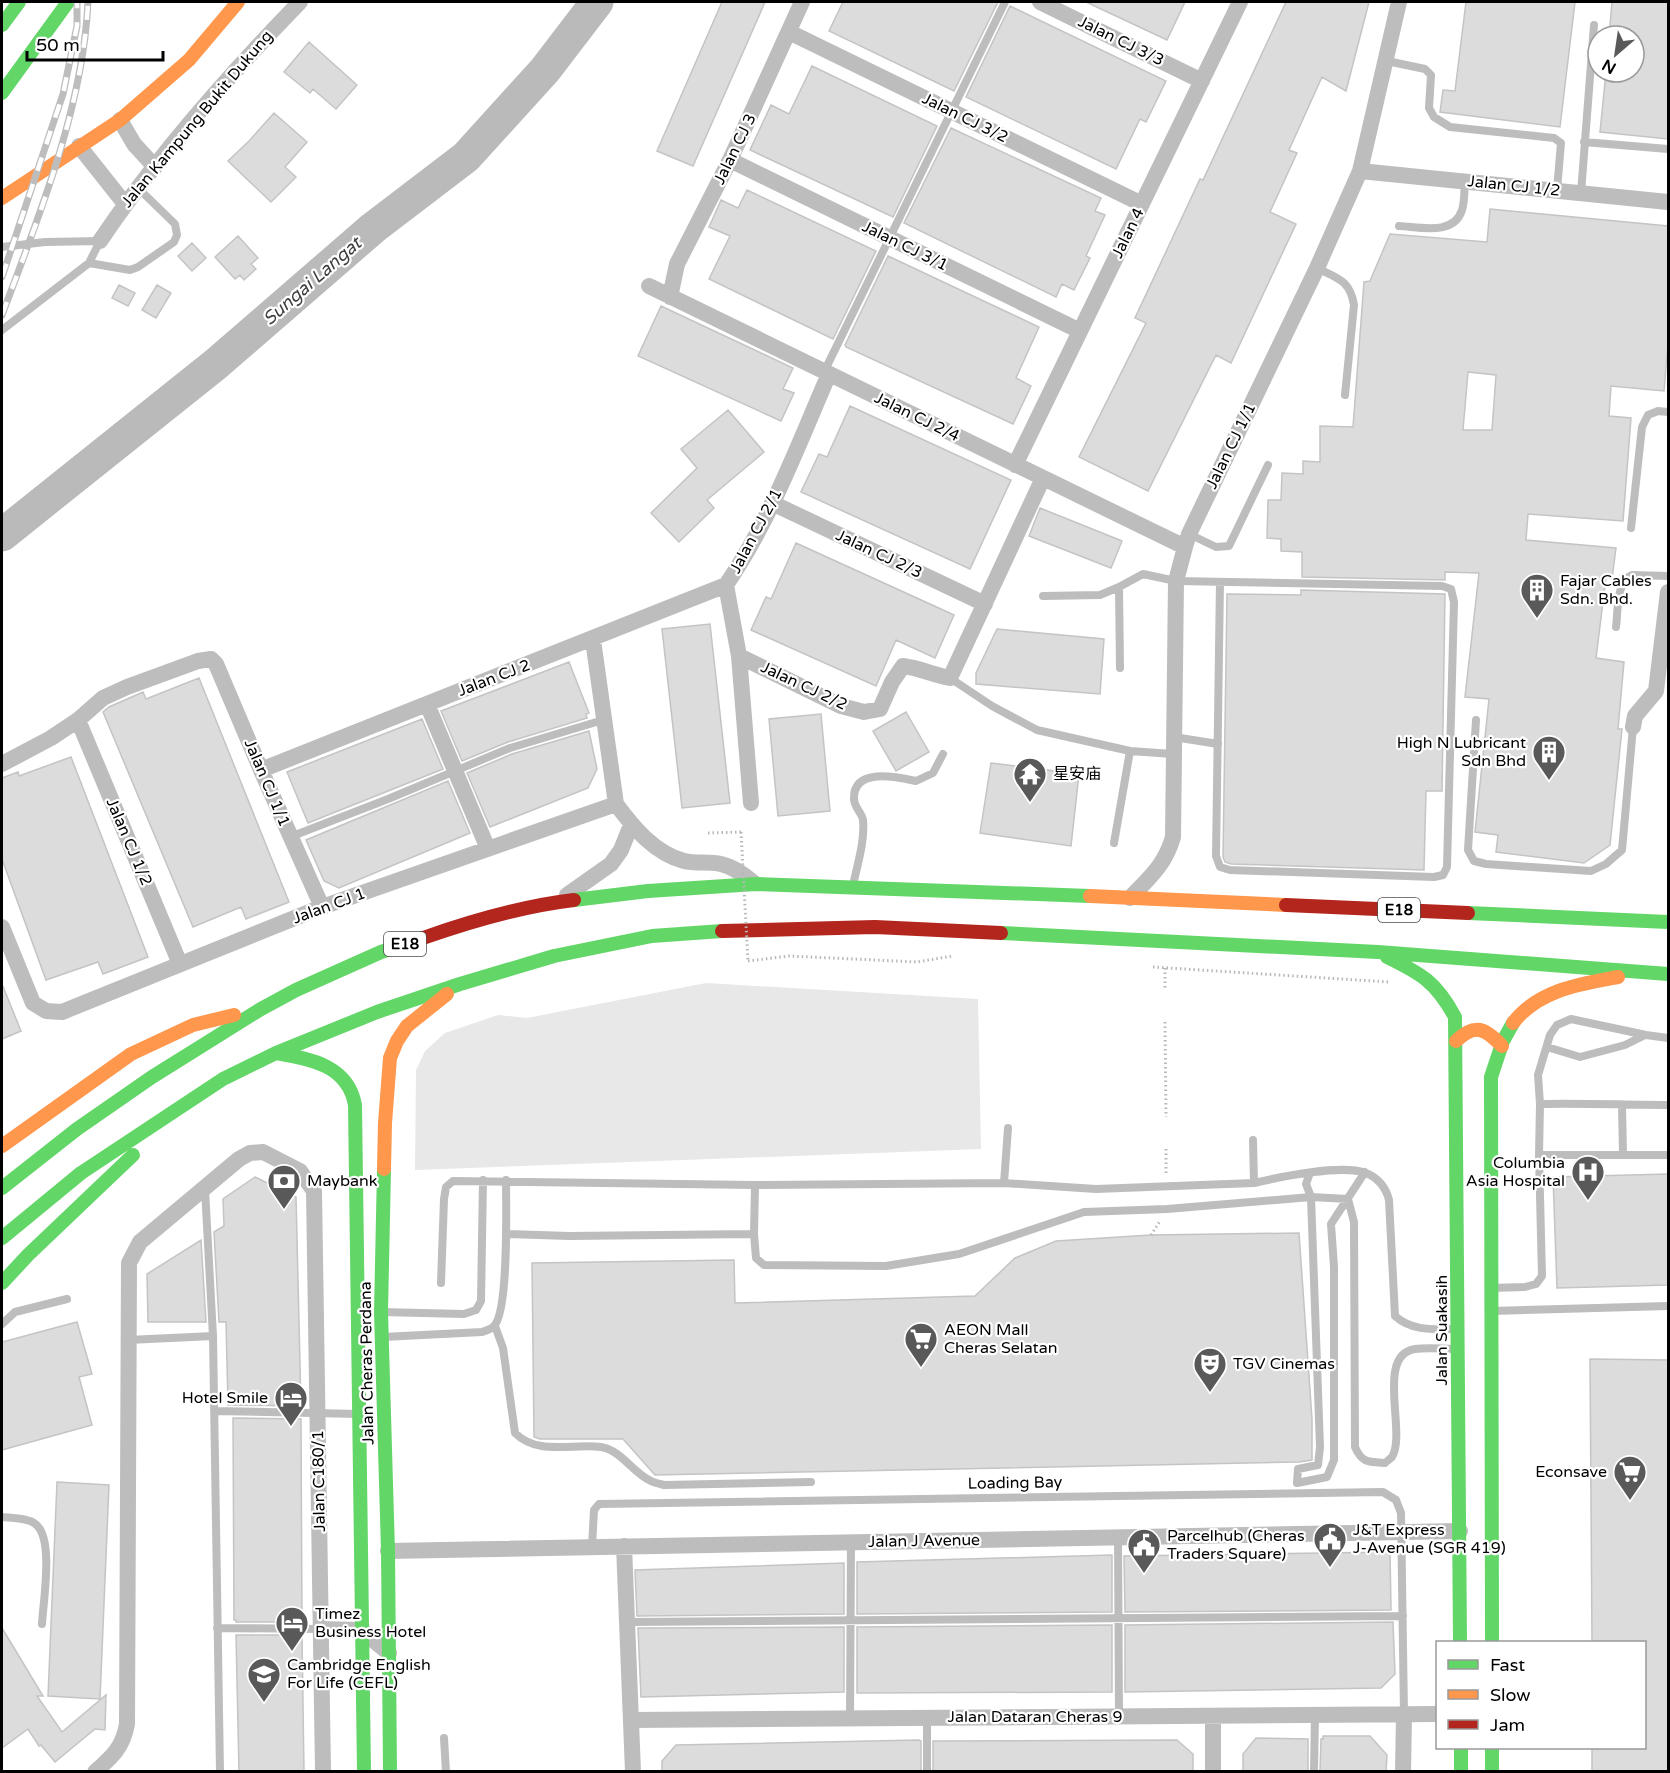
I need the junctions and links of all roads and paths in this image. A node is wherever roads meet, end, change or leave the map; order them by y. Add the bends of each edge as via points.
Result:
1 (19, 2) edge
2 (68, 2) edge
3 (238, 2) edge
4 (300, 2) edge
5 (802, 2) edge
6 (1005, 2) edge
7 (1040, 2) edge
8 (1240, 2) edge
9 (1399, 2) edge
10 (2, 25) edge
11 (789, 32) junction
12 (1387, 62) junction
13 (1202, 81) junction
14 (1589, 84) edge
15 (2, 93) edge
16 (951, 111) junction
17 (120, 120) junction
18 (1584, 142) junction
19 (78, 146) junction
20 (1668, 149) edge
21 (730, 160) junction
22 (155, 167) junction
23 (1360, 171) junction
24 (1465, 181) junction
25 (138, 188) junction
26 (1557, 190) junction
27 (1581, 193) junction
28 (2, 198) edge
29 (1668, 202) edge
30 (125, 204) junction
31 (1142, 204) junction
32 (1399, 226) dead end
33 (889, 238) junction
34 (100, 241) junction
35 (2, 247) edge
36 (89, 263) junction
37 (1317, 268) junction
38 (649, 286) dead end
39 (670, 297) junction
40 (2, 330) edge
41 (1080, 331) junction
42 (826, 373) junction
43 (1346, 395) dead end
44 (1668, 412) edge
45 (1015, 465) junction
46 (1268, 465) dead end
47 (1043, 478) junction
48 (772, 503) junction
49 (1631, 528) dead end
50 (1187, 541) junction
51 (1668, 576) edge
52 (1176, 581) junction
53 (1220, 582) junction
54 (726, 585) junction
55 (1119, 588) junction
56 (1668, 592) edge
57 (1043, 596) dead end
58 (985, 604) junction
59 (1616, 627) dead end
60 (592, 640) junction
61 (739, 656) junction
62 (1120, 668) dead end
63 (950, 678) junction
64 (428, 704) junction
65 (78, 720) junction
66 (603, 720) junction
67 (1476, 720) dead end
68 (1634, 727) joint
69 (1174, 736) junction
70 (1218, 744) junction
71 (1130, 751) junction
72 (943, 754) dead end
73 (1173, 754) junction
74 (2, 764) edge
75 (261, 770) junction
76 (455, 771) junction
77 (751, 803) dead end
78 (616, 804) junction
79 (631, 825) junction
80 (708, 833) dead end
81 (290, 837) junction
82 (1114, 843) dead end
83 (488, 849) junction
84 (756, 884) junction
85 (853, 888) junction
86 (1130, 898) junction
87 (557, 902) junction
88 (322, 907) junction
89 (1668, 922) edge
90 (2, 927) edge
91 (1378, 952) junction
92 (962, 955) dead end
93 (180, 964) junction
94 (1153, 967) dead end
95 (1165, 968) junction
96 (1638, 973) junction
97 (1668, 974) edge
98 (1395, 982) dead end
99 (460, 984) junction
100 (1165, 989) dead end
101 (261, 1009) junction
102 (1165, 1022) dead end
103 (1646, 1035) junction
104 (1668, 1038) edge
105 (1456, 1041) junction
106 (1502, 1046) junction
107 (1546, 1047) junction
108 (276, 1053) junction
109 (1540, 1104) junction
110 (1622, 1105) junction
111 (1668, 1105) edge
112 (174, 1112) junction
113 (1166, 1117) dead end
114 (1008, 1128) dead end
115 (1253, 1140) dead end
116 (2, 1146) edge
117 (1166, 1149) dead end
118 (1539, 1155) junction
119 (1623, 1155) junction
120 (1668, 1155) edge
121 (1365, 1172) junction
122 (1310, 1173) junction
123 (1167, 1178) dead end
124 (483, 1180) junction
125 (506, 1180) junction
126 (1004, 1183) junction
127 (1254, 1183) junction
128 (755, 1185) junction
129 (2, 1188) edge
130 (205, 1189) junction
131 (1311, 1197) junction
132 (1348, 1199) junction
133 (506, 1234) junction
134 (754, 1234) junction
135 (2, 1238) edge
136 (2, 1283) edge
137 (441, 1283) dead end
138 (1491, 1287) junction
139 (67, 1299) dead end
140 (1668, 1306) edge
141 (381, 1311) junction
142 (1491, 1311) junction
143 (2, 1324) edge
144 (495, 1326) junction
145 (1458, 1329) junction
146 (213, 1336) junction
147 (382, 1336) junction
148 (128, 1340) junction
149 (1458, 1349) junction
150 (214, 1411) junction
151 (318, 1413) junction
152 (359, 1414) junction
153 (811, 1482) dead end
154 (2, 1517) edge
155 (1460, 1531) junction
156 (1402, 1532) junction
157 (1118, 1537) junction
158 (851, 1542) junction
159 (624, 1546) junction
160 (592, 1547) junction
161 (388, 1551) junction
162 (389, 1603) junction
163 (1403, 1616) junction
164 (1118, 1618) junction
165 (850, 1620) junction
166 (627, 1622) junction
167 (42, 1624) dead end
168 (217, 1628) junction
169 (321, 1629) junction
170 (361, 1629) junction
171 (1460, 1641) edge
172 (1492, 1641) edge
173 (389, 1653) junction
174 (1404, 1714) junction
175 (1436, 1714) edge
176 (1315, 1715) junction
177 (1119, 1716) junction
178 (1213, 1716) junction
179 (850, 1718) junction
180 (927, 1718) junction
181 (632, 1720) junction
182 (444, 1738) dead end
183 (1461, 1749) edge
184 (1492, 1749) edge
185 (95, 1772) edge
186 (220, 1772) edge
187 (323, 1772) edge
188 (364, 1772) edge
189 (390, 1772) edge
190 (446, 1772) edge
191 (633, 1772) edge
192 (927, 1772) edge
193 (1213, 1772) edge
194 (1314, 1772) edge
195 (1403, 1772) edge
196 (1461, 1772) edge
197 (1492, 1772) edge

1 - 10 main road
2 - 15 main road
3 - 17 main road via 189,60
4 - 22 street, Jalan Kampung Bukit Dukung via 216,93
5 - 11 street, Jalan CJ 3
6 - 16 lane
7 - 13 street, Jalan CJ 3/3
8 - 13 street, Jalan 4
9 - 12 street, Jalan CJ 1/1
11 - 16 street, Jalan CJ 3/2
11 - 21 street, Jalan CJ 3
12 - 23 street, Jalan CJ 1/1
12 - 26 lane via 1425,69 1431,75 1430,108 1434,117 1450,127 1558,140 1561,143
13 - 31 street, Jalan 4
14 - 18 lane
16 - 31 street, Jalan CJ 3/2
16 - 33 lane
17 - 19 main road
17 - 22 street via 134,144
18 - 20 lane
18 - 27 lane
19 - 28 main road
19 - 30 street
21 - 33 street, Jalan CJ 3/1
21 - 39 street, Jalan CJ 3 via 677,264
22 - 25 street, Jalan Kampung Bukit Dukung
23 - 24 street, Jalan CJ 1/2
23 - 37 street, Jalan CJ 1/1
24 - 26 street, Jalan CJ 1/2
24 - 32 lane via 1462,210 1454,222 1445,228
25 - 30 street, Jalan Kampung Bukit Dukung
25 - 36 lane via 175,224 174,242 130,270
26 - 27 street, Jalan CJ 1/2
27 - 29 street, Jalan CJ 1/2
30 - 34 street, Jalan Kampung Bukit Dukung
31 - 41 street, Jalan 4
33 - 41 street, Jalan CJ 3/1
33 - 42 lane
34 - 35 lane
34 - 36 lane
36 - 40 lane
37 - 43 lane via 1344,282 1352,294
37 - 50 street, Jalan CJ 1/1
38 - 39 street, Jalan CJ 2/4
39 - 42 street, Jalan CJ 2/4
41 - 45 street, Jalan 4
42 - 45 street, Jalan CJ 2/4
42 - 48 street, Jalan CJ 2/1
44 - 49 lane via 1648,415 1642,427
45 - 47 street, Jalan CJ 2/4
46 - 50 lane via 1229,546
47 - 50 street, Jalan CJ 2/4
47 - 58 street
48 - 54 street, Jalan CJ 2/1 via 744,560
48 - 58 street, Jalan CJ 2/3
50 - 52 street, Jalan CJ 1/1
51 - 59 lane via 1626,577
52 - 53 lane
52 - 55 lane via 1143,574
52 - 69 street, Jalan CJ 1/1
53 - 70 lane
53 - 70 lane via 1451,589 1454,602 1447,867 1443,875 1220,867 1216,856
54 - 60 street, Jalan CJ 2
54 - 61 street, Jalan CJ 2/1
55 - 57 lane via 1100,595
55 - 62 lane
56 - 68 street via 1656,691 1635,716
58 - 63 street
60 - 64 street, Jalan CJ 2
60 - 66 street
61 - 63 street, Jalan CJ 2/2 via 841,706 864,712 880,709 903,666
61 - 77 street, Jalan CJ 2/1
63 - 71 lane via 1037,730
64 - 75 street, Jalan CJ 2
64 - 76 street
65 - 74 street
65 - 75 street, Jalan CJ 1/1 via 103,698 211,659
65 - 93 street, Jalan CJ 1/2
66 - 76 lane via 510,747
66 - 78 street
67 - 68 lane via 1468,850 1474,861 1486,864 1545,869 1591,871 1622,850
69 - 70 lane
69 - 73 street, Jalan CJ 1/1
71 - 73 lane
71 - 82 lane
72 - 85 lane via 933,772 916,781 896,776 862,780 854,802 863,819
73 - 86 street, Jalan CJ 1/1 via 1173,837 1168,855
75 - 81 street, Jalan CJ 1/1
76 - 81 lane
76 - 83 street
78 - 79 street
78 - 83 street, Jalan CJ 1
79 - 84 street via 667,854 684,861 736,869
79 - 87 street via 611,864
80 - 92 path, bridge via 741,832 748,961 789,956 916,962
81 - 88 street, Jalan CJ 1/1
83 - 88 street, Jalan CJ 1
84 - 85 main road, E18
84 - 87 main road, E18
85 - 86 main road, E18
86 - 89 main road, E18
87 - 101 main road, E18 via 465,923 381,952
88 - 93 street, Jalan CJ 1
90 - 93 street, Jalan CJ 1 via 33,1003 46,1011 62,1012
91 - 96 main road
91 - 99 main road via 875,927 708,931 652,936 554,956
91 - 105 main road, Jalan Suakasih via 1434,982 1455,1017
94 - 95 path
95 - 98 path
95 - 100 path
96 - 97 main road
96 - 106 main road via 1575,986 1534,1000 1514,1021
99 - 108 main road
99 - 141 main road, Jalan Cheras Perdana via 407,1026 390,1058
101 - 116 main road via 193,1025 131,1054
101 - 129 main road, E18 via 143,1083
102 - 113 path
103 - 104 lane
103 - 107 lane via 1580,1057
103 - 107 lane via 1571,1019 1557,1025
105 - 106 main road via 1465,1031 1479,1028
105 - 145 main road, Jalan Suakasih
106 - 138 main road via 1491,1077
107 - 109 lane via 1538,1075
108 - 112 main road via 223,1079
108 - 152 main road, Jalan Cheras Perdana via 316,1060 332,1068 354,1096
109 - 110 lane
109 - 118 lane
110 - 111 lane
110 - 119 lane
112 - 135 main road via 81,1173
112 - 136 main road
114 - 126 lane
115 - 127 lane
117 - 123 path
118 - 119 lane
118 - 138 lane via 1542,1276 1536,1284 1525,1287
119 - 120 lane
121 - 122 lane
121 - 132 lane
121 - 145 lane via 1387,1190 1395,1316 1418,1328
122 - 127 lane
122 - 131 lane via 1306,1185
124 - 125 lane
124 - 137 lane via 453,1181 446,1187
124 - 141 lane via 481,1301 476,1310 464,1314
125 - 128 lane
125 - 133 lane
126 - 127 lane via 1096,1189
126 - 128 lane
128 - 134 lane
130 - 146 lane
130 - 148 street via 140,1242 129,1263
130 - 151 street, Jalan C180/1 via 239,1159 263,1152 300,1171 314,1191
131 - 132 lane
131 - 132 lane via 1320,1447 1318,1465 1298,1469 1298,1483 1327,1477 1334,1460 1332,1224
131 - 134 lane via 1084,1212 959,1254 886,1266 764,1265 756,1258
132 - 149 lane via 1354,1222 1355,1447 1359,1457 1367,1462 1385,1463 1392,1457 1396,1445 1394,1374 1399,1360 1413,1349
133 - 134 lane
133 - 144 lane via 501,1312
138 - 142 main road
139 - 143 lane via 15,1312
140 - 142 lane
141 - 147 main road, Jalan Cheras Perdana
142 - 172 main road
144 - 147 lane via 482,1332
144 - 153 lane via 503,1348 514,1434 527,1443 600,1447 612,1451 651,1482 664,1485
145 - 149 main road, Jalan Suakasih
146 - 148 lane
146 - 150 lane
147 - 161 main road, Jalan Cheras Perdana
148 - 185 street via 127,1724 124,1741
149 - 155 main road, Jalan Suakasih
150 - 151 lane
150 - 168 lane
151 - 152 lane
151 - 169 street, Jalan C180/1
152 - 170 main road, Jalan Cheras Perdana
154 - 167 lane via 34,1522 43,1531 46,1547
155 - 156 street, Jalan J Avenue
155 - 171 main road, Jalan Suakasih
156 - 157 street, Jalan J Avenue
156 - 160 lane, Loading Bay via 1396,1500 1383,1492 599,1504 594,1510
156 - 163 lane, Loading Bay
157 - 158 street, Jalan J Avenue
157 - 164 lane
158 - 159 street, Jalan J Avenue
158 - 165 lane
159 - 160 street, Jalan J Avenue
159 - 166 street
160 - 161 street, Jalan J Avenue
161 - 162 main road, Jalan Cheras Perdana
162 - 170 street
162 - 173 main road, Jalan Cheras Perdana
163 - 164 lane
163 - 174 lane, Loading Bay
164 - 165 lane
164 - 177 lane
165 - 166 lane
165 - 179 lane
166 - 181 street
168 - 169 lane
168 - 186 lane
169 - 170 street
169 - 187 street, Jalan C180/1
170 - 173 street
170 - 188 main road, Jalan Cheras Perdana
173 - 189 main road, Jalan Cheras Perdana
174 - 175 street, Jalan Dataran Cheras 9
174 - 176 street, Jalan Dataran Cheras 9
174 - 195 street
176 - 178 street, Jalan Dataran Cheras 9
176 - 194 lane
177 - 178 street, Jalan Dataran Cheras 9
177 - 180 street, Jalan Dataran Cheras 9
178 - 193 street
179 - 180 street, Jalan Dataran Cheras 9
179 - 181 street, Jalan Dataran Cheras 9
180 - 192 lane
181 - 191 street
182 - 190 lane
183 - 196 main road
184 - 197 main road

